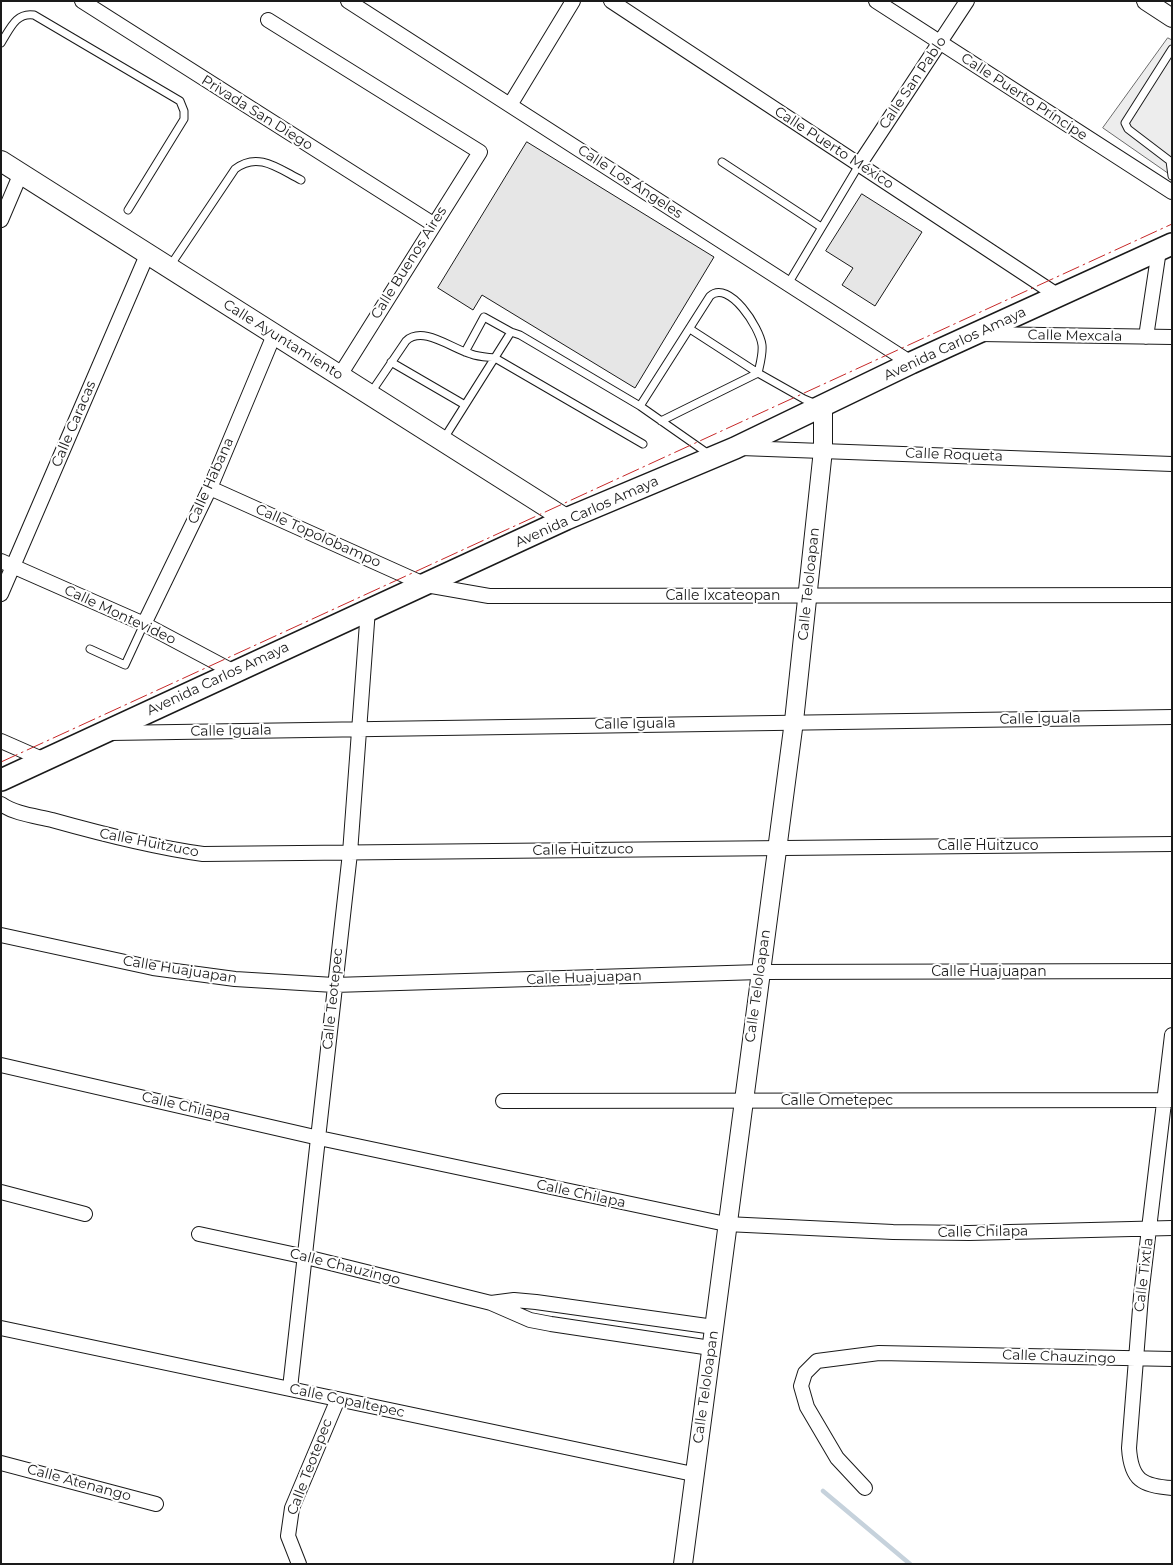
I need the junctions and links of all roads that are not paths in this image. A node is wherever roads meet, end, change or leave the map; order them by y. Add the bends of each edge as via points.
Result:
1 (82, 1) edge
2 (348, 1) edge
3 (573, 1) edge
4 (611, 1) edge
5 (876, 1) edge
6 (967, 1) edge
7 (1146, 1) edge
8 (1172, 18) edge
9 (268, 20) dead end
10 (1, 43) edge
11 (940, 43) junction
12 (1172, 49) edge
13 (1169, 60) edge
14 (510, 105) junction
15 (1, 161) edge
16 (722, 162) dead end
17 (1171, 162) edge
18 (859, 165) junction
19 (21, 173) junction
20 (1172, 176) edge
21 (301, 180) dead end
22 (1172, 192) edge
23 (128, 210) dead end
24 (1, 220) edge
25 (433, 224) junction
26 (822, 227) junction
27 (1165, 247) edge
28 (147, 255) junction
29 (169, 268) junction
30 (788, 284) junction
31 (1057, 295) junction
32 (690, 329) junction
33 (511, 332) junction
34 (274, 334) junction
35 (978, 334) junction
36 (1146, 336) junction
37 (1172, 337) edge
38 (465, 352) junction
39 (495, 358) junction
40 (391, 362) junction
41 (911, 363) junction
42 (758, 373) junction
43 (340, 375) junction
44 (370, 394) junction
45 (465, 405) junction
46 (640, 406) junction
47 (823, 407) junction
48 (661, 420) junction
49 (443, 440) junction
50 (643, 444) dead end
51 (735, 448) junction
52 (823, 450) junction
53 (714, 457) junction
54 (1172, 464) edge
55 (210, 488) junction
56 (566, 519) junction
57 (7, 564) edge
58 (426, 585) junction
59 (1, 594) edge
60 (1172, 595) edge
61 (808, 596) junction
62 (368, 608) junction
63 (144, 624) junction
64 (90, 649) dead end
65 (236, 672) junction
66 (1172, 717) edge
67 (794, 721) junction
68 (360, 728) junction
69 (99, 734) junction
70 (1, 741) edge
71 (42, 759) junction
72 (1, 780) edge
73 (1, 804) edge
74 (1172, 844) edge
75 (778, 847) junction
76 (350, 853) junction
77 (1, 935) edge
78 (1172, 971) edge
79 (760, 972) junction
80 (334, 985) junction
81 (1172, 1035) edge
82 (1, 1065) edge
83 (1168, 1100) edge
84 (503, 1101) dead end
85 (743, 1102) junction
86 (319, 1138) junction
87 (1, 1192) edge
88 (85, 1214) dead end
89 (726, 1224) junction
90 (1149, 1228) junction
91 (1172, 1228) edge
92 (199, 1234) dead end
93 (306, 1257) junction
94 (491, 1303) junction
95 (714, 1327) junction
96 (1, 1328) edge
97 (711, 1348) junction
98 (1135, 1359) junction
99 (1172, 1359) edge
100 (290, 1388) junction
101 (338, 1399) junction
102 (1, 1463) edge
103 (693, 1474) junction
104 (865, 1488) dead end
105 (1172, 1488) edge
106 (156, 1504) dead end
107 (299, 1564) edge
108 (682, 1564) edge

1 - 25 street, Privada San Diego
2 - 14 street, Calle Los Ángeles
3 - 14 street
4 - 18 street, Calle Puerto México
5 - 11 street, Calle Puerto Príncipe
6 - 11 street, Calle San Pablo
7 - 8 street
9 - 25 street, Calle Buenos Aires via 480,152
10 - 23 lane via 17,18 24,14 34,15 180,101 184,119
11 - 18 street, Calle San Pablo
11 - 22 street, Calle Puerto Príncipe
12 - 13 lane
13 - 17 lane via 1125,123 1128,129
14 - 30 street, Calle Los Ángeles
15 - 19 main road, Calle Ayuntamiento
16 - 26 lane
17 - 20 lane
18 - 26 lane
18 - 31 street, Calle Puerto México
19 - 24 street
19 - 28 main road, Calle Ayuntamiento
21 - 29 lane via 261,160 240,165
25 - 43 street, Calle Buenos Aires
26 - 30 lane
27 - 31 main road, Avenida Carlos Amaya
27 - 36 street
28 - 29 main road, Calle Ayuntamiento
28 - 57 street, Calle Caracas
29 - 34 main road, Calle Ayuntamiento
30 - 41 street, Calle Los Ángeles
31 - 35 main road, Avenida Carlos Amaya
32 - 42 lane
32 - 42 lane via 710,296 714,292 726,293 750,317 758,332 762,345
32 - 46 lane
33 - 38 lane via 484,317
33 - 39 lane
33 - 46 lane
34 - 43 main road, Calle Ayuntamiento
34 - 55 street, Calle Habana
35 - 36 street, Calle Mexcala
35 - 41 main road, Avenida Carlos Amaya
36 - 37 street, Calle Mexcala
38 - 39 lane
38 - 40 lane via 425,336 414,335
39 - 45 lane
39 - 50 lane
40 - 44 lane
40 - 45 lane
41 - 47 main road, Avenida Carlos Amaya
42 - 47 lane via 804,400
42 - 48 lane
43 - 44 main road, Calle Ayuntamiento
44 - 49 main road, Calle Ayuntamiento
45 - 49 lane
46 - 48 lane
47 - 51 main road, Avenida Carlos Amaya
47 - 52 street, Calle Teloloapan
48 - 53 lane
49 - 56 main road, Calle Ayuntamiento
51 - 52 street, Calle Roqueta
51 - 53 main road, Avenida Carlos Amaya
52 - 54 street, Calle Roqueta
52 - 61 street, Calle Teloloapan
53 - 56 main road, Avenida Carlos Amaya
55 - 58 street, Calle Topolobampo
55 - 63 street, Calle Habana
56 - 58 main road, Avenida Carlos Amaya
57 - 59 street, Calle Caracas
57 - 63 street, Calle Montevideo
58 - 61 street, Calle Ixcateopan via 489,596 519,597
58 - 62 main road, Avenida Carlos Amaya
60 - 61 street, Calle Ixcateopan
61 - 67 street, Calle Teloloapan
62 - 65 main road, Avenida Carlos Amaya
62 - 68 street, Calle Teotepec
63 - 64 lane via 127,664
63 - 65 street, Calle Montevideo
65 - 69 main road, Avenida Carlos Amaya
66 - 67 street, Calle Iguala
67 - 68 street, Calle Iguala
67 - 75 street, Calle Teloloapan
68 - 69 street, Calle Iguala
68 - 76 street, Calle Teotepec
69 - 71 main road, Avenida Carlos Amaya
70 - 71 street
71 - 72 main road, Avenida Carlos Amaya
73 - 76 street, Calle Huitzuco via 24,813 169,849 203,854
74 - 75 street, Calle Huitzuco
75 - 76 street, Calle Huitzuco
75 - 79 street, Calle Teloloapan
76 - 80 street, Calle Teotepec
77 - 80 street, Calle Huajuapan via 153,968 236,979
78 - 79 street, Calle Huajuapan
79 - 80 street, Calle Huajuapan
79 - 85 street, Calle Teloloapan
80 - 86 street, Calle Teotepec
81 - 83 street, Calle Tixtla
82 - 86 street, Calle Chilapa
83 - 85 street, Calle Ometepec
83 - 90 street, Calle Tixtla
84 - 85 street, Calle Ometepec
85 - 89 street, Calle Teloloapan
86 - 89 street, Calle Chilapa
86 - 93 street, Calle Teotepec
87 - 88 street
89 - 90 street, Calle Chilapa via 950,1233
89 - 95 street, Calle Teloloapan
90 - 91 street, Calle Chilapa
90 - 98 street, Calle Tixtla
92 - 93 street, Calle Chauzingo
93 - 94 street, Calle Chauzingo
93 - 100 street, Calle Teotepec
94 - 95 street, Calle Chauzingo via 536,1302
94 - 97 street, Calle Chauzingo via 530,1320
95 - 97 street, Calle Teloloapan
96 - 100 street, Calle Copaltepec
97 - 103 street, Calle Teloloapan
98 - 99 street, Calle Chauzingo
98 - 104 street, Calle Chauzingo via 879,1353 817,1361 805,1373 801,1386 807,1407 837,1458
98 - 105 street, Calle Tixtla via 1130,1459 1135,1473 1144,1483 1152,1487
100 - 101 street, Calle Copaltepec
101 - 103 street, Calle Copaltepec
101 - 107 street, Calle Teotepec via 292,1508 288,1536
102 - 106 street, Calle Atenango
103 - 108 street, Calle Teloloapan

